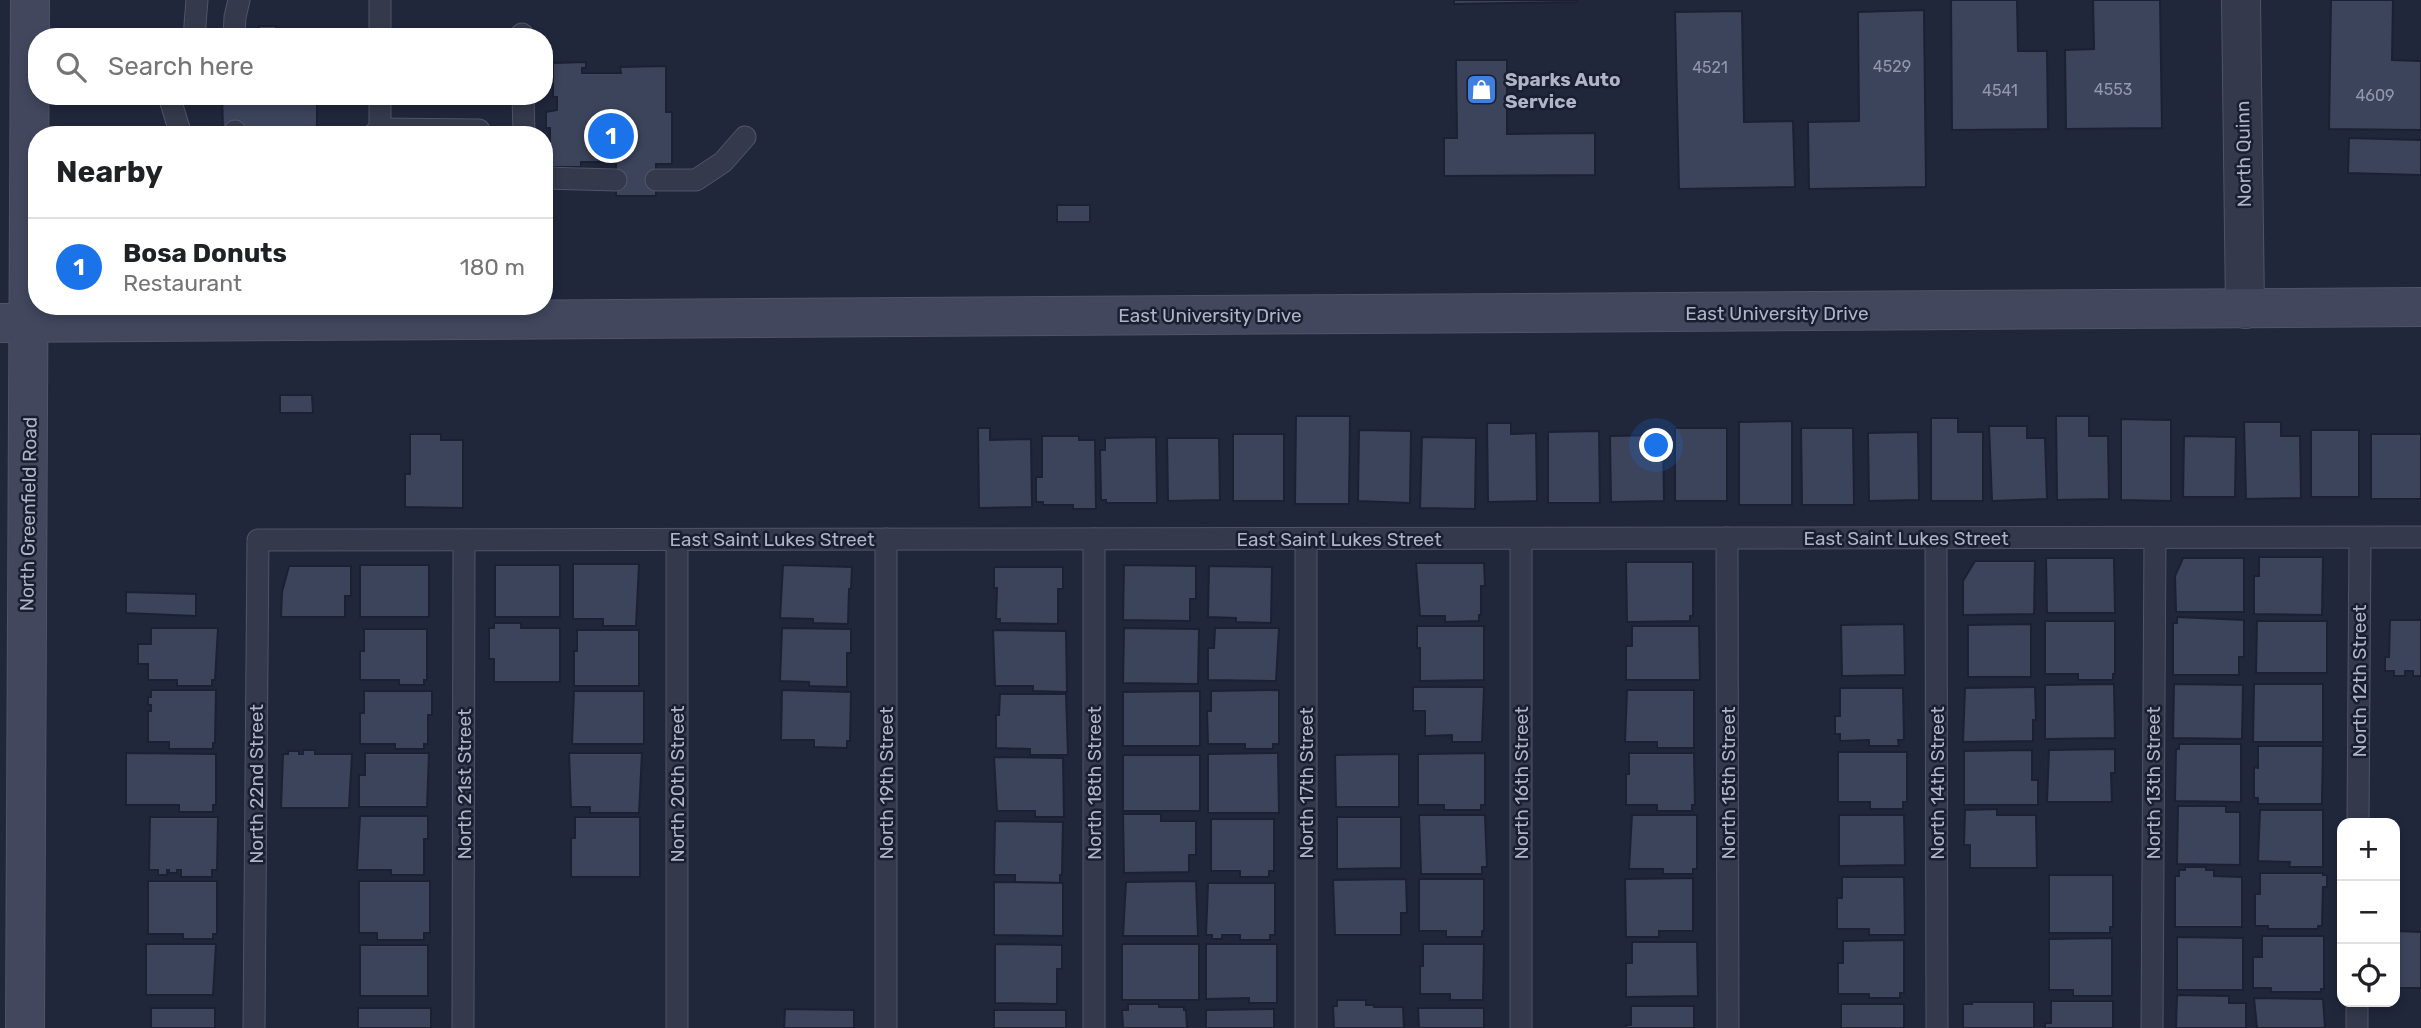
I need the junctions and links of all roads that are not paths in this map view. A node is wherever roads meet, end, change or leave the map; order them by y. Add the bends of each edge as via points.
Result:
1 (30, 0) edge
2 (197, 0) edge
3 (239, 0) edge
4 (380, 0) edge
5 (2241, 0) edge
6 (31, 28) edge
7 (195, 28) edge
8 (234, 28) edge
9 (380, 28) edge
10 (31, 105) edge
11 (172, 105) edge
12 (379, 105) edge
13 (523, 105) edge
14 (30, 126) edge
15 (178, 126) edge
16 (378, 126) edge
17 (524, 126) edge
18 (745, 137) dead end
19 (28, 150) edge
20 (553, 178) edge
21 (616, 180) dead end
22 (656, 180) dead end
23 (2421, 307) edge
24 (2245, 309) junction
25 (15, 323) edge
26 (2421, 537) edge
27 (1727, 538) junction
28 (1937, 538) junction
29 (2155, 538) junction
30 (2360, 538) junction
31 (886, 539) junction
32 (1094, 539) junction
33 (1306, 539) junction
34 (1521, 539) junction
35 (258, 540) joint
36 (464, 540) junction
37 (677, 540) junction
38 (2358, 818) edge
39 (2357, 1007) edge
40 (25, 1028) edge
41 (254, 1028) edge
42 (464, 1028) edge
43 (677, 1028) edge
44 (886, 1028) edge
45 (1094, 1028) edge
46 (1306, 1028) edge
47 (1521, 1028) edge
48 (1728, 1028) edge
49 (1937, 1028) edge
50 (2152, 1028) edge
51 (2357, 1028) edge

1 - 6 main road, North Greenfield Road
2 - 7 lane
3 - 8 lane
4 - 9 lane
5 - 24 street, North Quinn
10 - 14 main road, North Greenfield Road
11 - 15 lane
12 - 16 lane
13 - 17 lane
18 - 22 lane via 723,162 696,180
19 - 25 main road, North Greenfield Road
20 - 21 lane
23 - 24 main road, East University Drive
24 - 25 main road, East University Drive
25 - 40 main road, North Greenfield Road
26 - 30 lane, East Saint Lukes Street
27 - 28 lane, East Saint Lukes Street
27 - 34 lane, East Saint Lukes Street
27 - 48 lane, North 15th Street
28 - 29 lane, East Saint Lukes Street
28 - 49 lane, North 14th Street
29 - 30 lane, East Saint Lukes Street
29 - 50 lane, North 13th Street
30 - 38 lane, North 12th Street
31 - 32 lane, East Saint Lukes Street
31 - 37 lane, East Saint Lukes Street
31 - 44 lane, North 19th Street
32 - 33 lane, East Saint Lukes Street
32 - 45 lane, North 18th Street
33 - 34 lane, East Saint Lukes Street
33 - 46 lane, North 17th Street
34 - 47 lane, North 16th Street
35 - 36 lane, East Saint Lukes Street
35 - 41 lane, North 22nd Street
36 - 37 lane, East Saint Lukes Street
36 - 42 lane, North 21st Street
37 - 43 lane, North 20th Street
39 - 51 lane

